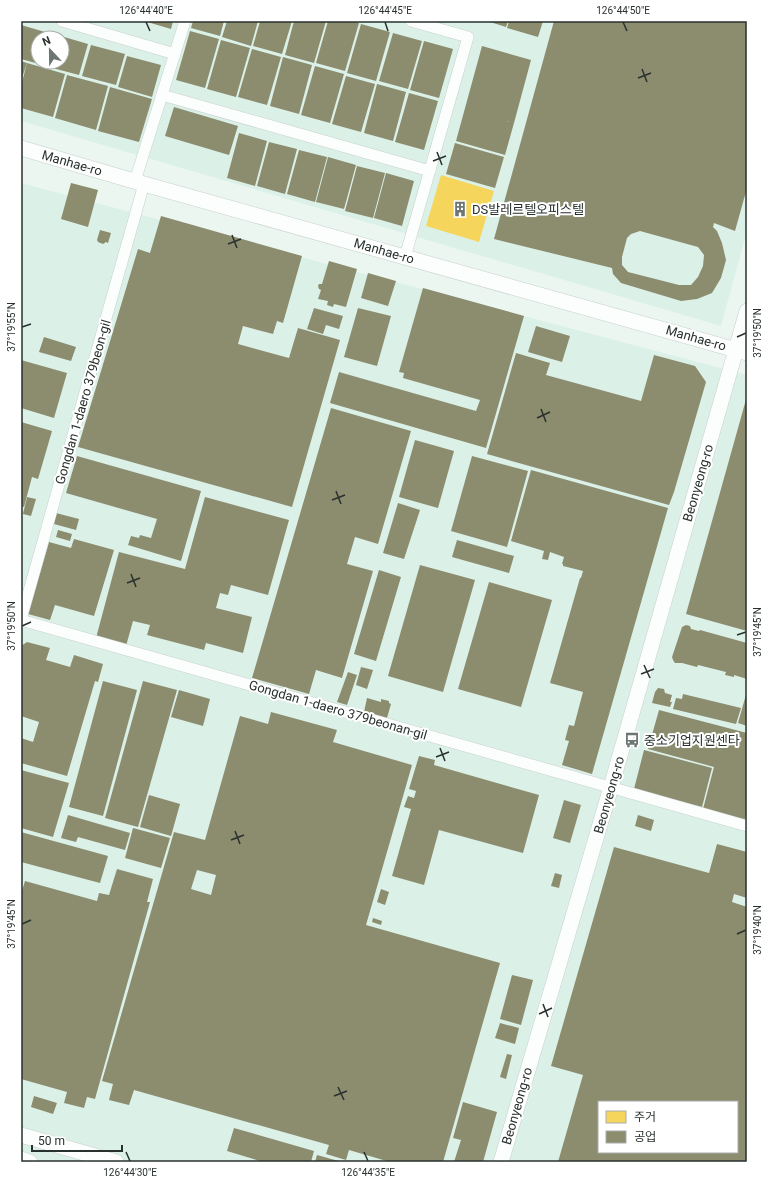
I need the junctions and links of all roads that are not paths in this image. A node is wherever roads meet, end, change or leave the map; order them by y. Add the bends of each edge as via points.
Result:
1 (62, 21) edge
2 (185, 21) edge
3 (410, 21) edge
4 (174, 54) junction
5 (162, 95) junction
6 (21, 148) edge
7 (430, 171) junction
8 (140, 183) junction
9 (405, 257) junction
10 (747, 311) edge
11 (742, 351) edge
12 (21, 620) edge
13 (612, 787) junction
14 (747, 826) edge
15 (21, 1135) edge
16 (21, 1159) edge
17 (30, 1162) edge
18 (116, 1162) edge
19 (501, 1162) edge

1 - 4 street
2 - 4 street, Gongdan 1-daero 379beon-gil
3 - 7 street via 468,37
4 - 5 street, Gongdan 1-daero 379beon-gil
5 - 7 street
5 - 8 street, Gongdan 1-daero 379beon-gil
6 - 8 street, Manhae-ro
7 - 9 street
8 - 9 street, Manhae-ro
8 - 12 street, Gongdan 1-daero 379beon-gil
9 - 11 street, Manhae-ro
10 - 11 street, Beonyeong-ro
11 - 13 street, Beonyeong-ro
12 - 13 street, Gongdan 1-daero 379beonan-gil
13 - 14 street, Gongdan 1-daero 379beonan-gil
13 - 19 street, Beonyeong-ro
15 - 18 street
16 - 17 street

